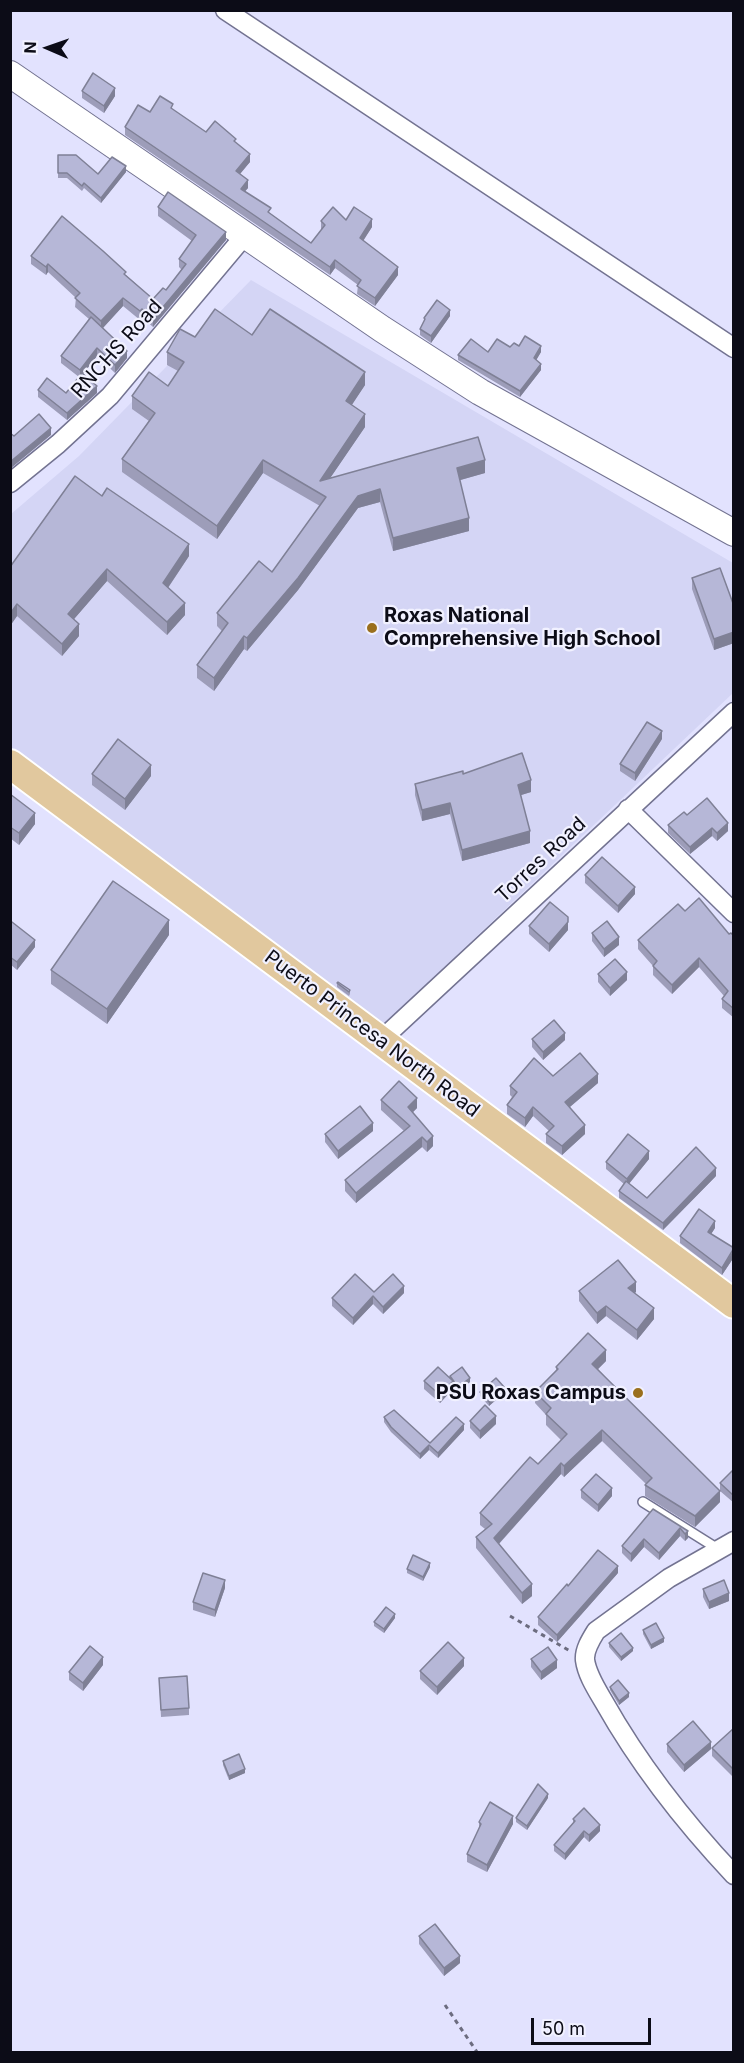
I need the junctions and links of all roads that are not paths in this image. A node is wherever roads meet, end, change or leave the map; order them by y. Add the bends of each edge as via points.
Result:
1 (225, 10) edge
2 (10, 74) edge
3 (246, 234) junction
4 (734, 348) edge
5 (10, 483) edge
6 (734, 533) edge
7 (734, 712) edge
8 (10, 764) edge
9 (628, 809) junction
10 (734, 913) edge
11 (380, 1041) junction
12 (734, 1304) edge
13 (643, 1502) dead end
14 (726, 1545) edge
15 (734, 1875) edge

1 - 4 street
2 - 3 street
3 - 5 street, RNCHS Road via 110,396
3 - 6 street via 480,392
7 - 9 street, Torres Road
8 - 11 main road, Puerto Princesa North Road
9 - 10 street
9 - 11 street, Torres Road
11 - 12 main road, Puerto Princesa North Road
13 - 14 lane
14 - 15 street via 669,1578 596,1631 585,1659 593,1682 620,1729

